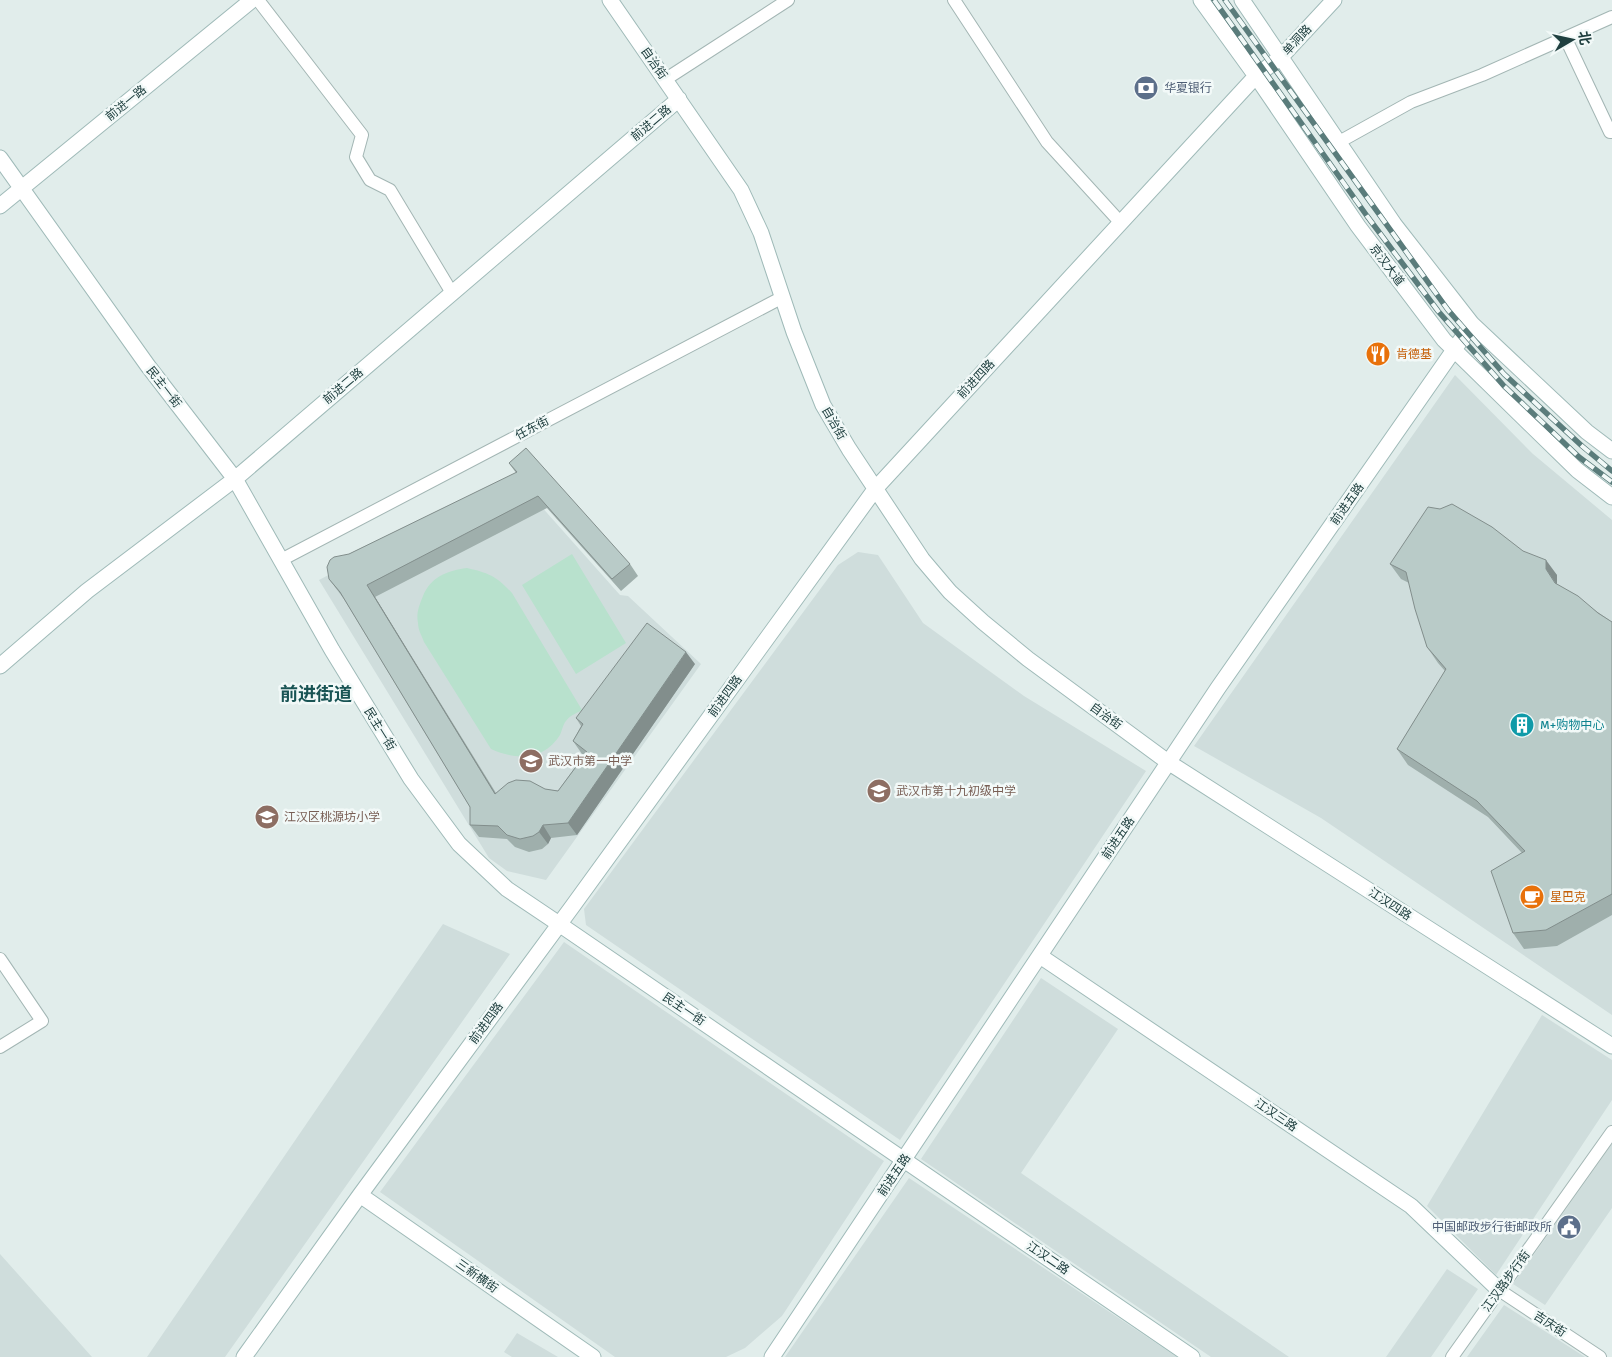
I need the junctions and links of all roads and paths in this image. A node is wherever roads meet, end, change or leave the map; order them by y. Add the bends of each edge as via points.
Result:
1 (252, 0) edge
2 (258, 0) edge
3 (610, 0) edge
4 (788, 0) edge
5 (954, 0) edge
6 (1201, 0) edge
7 (1242, 0) edge
8 (1334, 0) edge
9 (1612, 17) edge
10 (1566, 39) junction
11 (1281, 57) junction
12 (1256, 76) junction
13 (666, 79) junction
14 (680, 99) junction
15 (1612, 132) edge
16 (1339, 142) junction
17 (0, 158) edge
18 (21, 188) junction
19 (0, 206) edge
20 (1120, 222) junction
21 (452, 293) junction
22 (783, 297) junction
23 (1472, 324) junction
24 (1454, 350) junction
25 (1612, 451) edge
26 (234, 479) junction
27 (876, 488) junction
28 (1612, 497) edge
29 (281, 560) junction
30 (0, 666) edge
31 (1168, 762) junction
32 (559, 924) junction
33 (1040, 956) junction
34 (0, 960) edge
35 (1612, 1046) edge
36 (0, 1047) edge
37 (1612, 1132) edge
38 (904, 1159) junction
39 (360, 1195) junction
40 (1499, 1290) junction
41 (244, 1357) edge
42 (594, 1357) edge
43 (772, 1357) edge
44 (1192, 1357) edge
45 (1452, 1357) edge
46 (1600, 1357) edge

1 - 18 street, 前进一路
2 - 21 street via 362,135 356,157 370,180 390,190
3 - 13 street, 自治街
4 - 13 street
5 - 20 street via 1047,142
6 - 12 street, 京汉大道
7 - 11 street
8 - 11 street, 单洞路
9 - 10 street
10 - 15 street
10 - 16 street via 1411,102
11 - 12 street, 单洞路
11 - 16 street
12 - 20 street, 前进四路
12 - 24 street, 京汉大道 via 1358,226
13 - 14 street, 自治街
14 - 21 street, 前进二路
14 - 22 street, 自治街 via 741,190 762,233
16 - 23 street via 1394,224
17 - 18 street, 民主一街
18 - 19 street, 前进一路
18 - 26 street, 民主一街 via 148,366
20 - 27 street, 前进四路
21 - 26 street, 前进二路
22 - 27 street, 自治街 via 823,405
22 - 29 street, 任东街
23 - 24 street, 前进五路
23 - 25 street via 1587,432
24 - 28 street, 京汉大道 via 1577,470
24 - 31 street, 前进五路
26 - 29 street, 民主一街
26 - 30 street, 前进二路 via 87,591
27 - 31 street, 自治街 via 922,558 950,592 1028,659
27 - 32 street, 前进四路
29 - 32 street, 民主一街 via 411,779 459,844 507,889
31 - 33 street, 前进五路
31 - 35 street, 江汉四路
32 - 38 street, 民主一街
32 - 39 street, 前进四路
33 - 38 street, 前进五路
33 - 40 street, 江汉三路 via 1412,1206
34 - 36 street via 42,1021
37 - 40 street, 江汉路步行街
38 - 43 street, 前进五路
38 - 44 street, 江汉二路
39 - 41 street, 前进四路
39 - 42 street, 三新横街
40 - 45 street, 江汉路步行街
40 - 46 street, 吉庆街

